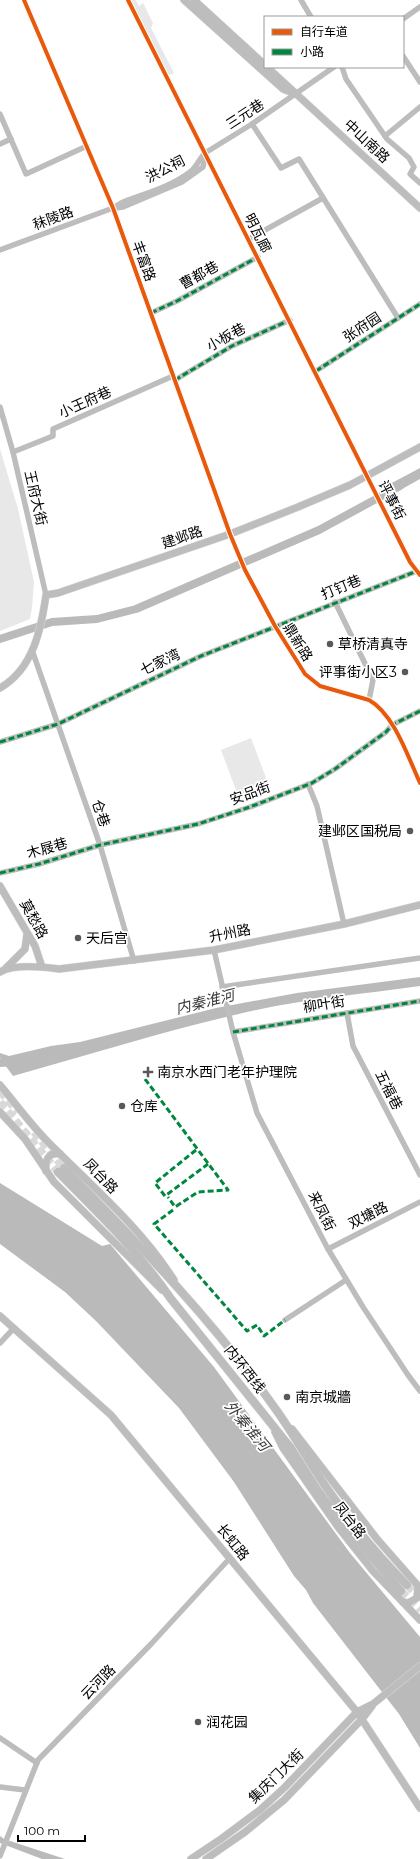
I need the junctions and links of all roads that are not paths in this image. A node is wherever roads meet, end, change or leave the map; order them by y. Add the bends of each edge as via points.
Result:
1 (24, 0) edge
2 (128, 0) edge
3 (184, 0) edge
4 (194, 0) edge
5 (301, 0) edge
6 (420, 7) edge
7 (310, 16) edge
8 (404, 18) edge
9 (404, 58) edge
10 (264, 64) edge
11 (268, 68) edge
12 (333, 68) edge
13 (342, 68) edge
14 (420, 82) edge
15 (297, 94) junction
16 (420, 107) edge
17 (0, 114) edge
18 (252, 124) junction
19 (384, 136) junction
20 (12, 139) junction
21 (0, 144) edge
22 (87, 146) junction
23 (205, 153) junction
24 (420, 183) edge
25 (323, 198) junction
26 (419, 205) edge
27 (114, 208) junction
28 (249, 239) junction
29 (0, 250) edge
30 (258, 257) junction
31 (420, 304) edge
32 (151, 313) junction
33 (398, 318) junction
34 (290, 320) junction
35 (316, 371) junction
36 (174, 378) junction
37 (0, 407) edge
38 (420, 447) edge
39 (13, 452) junction
40 (367, 476) junction
41 (230, 534) junction
42 (418, 573) edge
43 (46, 595) junction
44 (336, 602) junction
45 (275, 626) junction
46 (32, 650) junction
47 (0, 688) edge
48 (369, 700) junction
49 (420, 711) edge
50 (58, 724) junction
51 (392, 725) junction
52 (0, 742) edge
53 (420, 782) edge
54 (308, 784) junction
55 (100, 845) junction
56 (0, 873) edge
57 (0, 886) edge
58 (420, 905) edge
59 (344, 924) junction
60 (27, 933) junction
61 (214, 950) junction
62 (420, 958) edge
63 (134, 961) junction
64 (42, 967) junction
65 (2, 970) edge
66 (222, 987) junction
67 (420, 1001) edge
68 (347, 1013) junction
69 (232, 1030) junction
70 (0, 1085) edge
71 (0, 1112) edge
72 (60, 1154) junction
73 (46, 1171) junction
74 (420, 1175) edge
75 (420, 1202) edge
76 (328, 1249) junction
77 (346, 1280) junction
78 (180, 1288) junction
79 (171, 1299) junction
80 (0, 1316) edge
81 (285, 1320) dead end
82 (14, 1328) junction
83 (0, 1343) edge
84 (420, 1390) edge
85 (277, 1411) junction
86 (272, 1427) junction
87 (230, 1558) junction
88 (419, 1587) edge
89 (403, 1602) junction
90 (420, 1620) edge
91 (420, 1666) edge
92 (374, 1703) junction
93 (357, 1712) junction
94 (362, 1719) junction
95 (0, 1738) edge
96 (37, 1763) junction
97 (0, 1787) edge
98 (25, 1790) junction
99 (420, 1808) edge
100 (1, 1854) edge
101 (191, 1859) edge
102 (206, 1859) edge

1 - 22 street, 丰富路
2 - 23 street, 明瓦廊
3 - 15 main road, 中山南路 via 284,89
4 - 10 main road
5 - 7 street
6 - 8 street
9 - 14 street
11 - 15 main road, 中山南路
12 - 15 street, 三元巷
13 - 19 street via 346,79
15 - 18 street, 三元巷
15 - 26 main road, 中山南路
16 - 19 street
17 - 20 street
18 - 23 street, 三元巷
18 - 25 street via 282,168 299,159
19 - 24 street via 408,158 414,167 410,174
20 - 21 street
20 - 22 street via 26,174
22 - 27 street, 丰富路
23 - 27 street, 洪公祠 via 196,167 185,175
23 - 28 street, 明瓦廊
25 - 28 street
25 - 33 street
27 - 29 street, 秣陵路
27 - 32 street, 丰富路
28 - 30 street, 明瓦廊
30 - 32 street, 曹都巷 via 177,302
30 - 34 street, 明瓦廊
31 - 33 street, 张府园
32 - 36 street, 丰富路
33 - 35 street, 张府园
34 - 35 street, 明瓦廊
34 - 36 street, 小板巷 via 232,346
35 - 40 street, 明瓦廊
36 - 39 street, 小王府巷 via 53,429 53,436
36 - 41 street, 丰富路
37 - 39 street, 王府大街
38 - 40 main road, 建邺路
39 - 43 street, 王府大街
40 - 41 main road, 建邺路
40 - 42 street, 评事街
41 - 43 main road, 建邺路
41 - 45 street, 鼎新路 via 245,570
42 - 44 street, 打钉巷
43 - 46 main road
44 - 45 street, 打钉巷
44 - 48 street via 373,680
45 - 48 street, 鼎新路 via 312,681 320,686
45 - 50 street, 七家湾 via 187,662
46 - 47 main road via 24,668 12,681
46 - 50 street, 仓巷
48 - 51 street, 鼎新路 via 382,711
49 - 51 street, 安品街
50 - 52 street, 七家湾
50 - 55 street, 仓巷
51 - 53 street, 鼎新路
51 - 54 street, 安品街 via 335,769
54 - 55 street, 安品街 via 198,824
54 - 59 street via 317,806
55 - 56 street, 木屐巷
55 - 63 street, 仓巷
57 - 60 main road, 莫愁路
58 - 59 main road, 升州路
59 - 61 main road, 升州路
60 - 64 main road, 莫愁路 via 35,946
60 - 65 main road via 25,949
61 - 63 main road, 升州路
61 - 66 street
62 - 66 street
63 - 64 main road, 升州路 via 59,969
64 - 65 main road, 升州路
66 - 69 street, 来凤街
67 - 68 street, 柳叶街
68 - 69 street, 柳叶街
68 - 74 street, 五福巷 via 353,1046
69 - 76 street, 来凤街 via 258,1113
70 - 72 main road, 凤台路
71 - 73 main road via 25,1139
72 - 73 main road via 55,1153 48,1157 45,1162
72 - 78 main road, 凤台路 via 153,1250
73 - 79 main road
75 - 76 street, 双塘路
76 - 77 street, 来凤街
77 - 81 street
77 - 84 street, 来凤街
78 - 79 highway, 内环西线 via 61,1170 154,1274
78 - 85 highway, 内环西线
79 - 86 highway, 内环西线
80 - 82 main road, 长虹路
82 - 83 street
82 - 87 main road, 长虹路 via 111,1415
85 - 86 highway, 内环西线 via 327,1488 404,1588 383,1572 343,1524 290,1448
85 - 88 main road, 凤台路
86 - 89 main road, 凤台路 via 315,1496 373,1571
87 - 93 main road, 长虹路
87 - 96 street, 云河路
88 - 89 main road via 417,1598 408,1603
89 - 90 main road, 凤台路
91 - 92 main road, 集庆门大街
92 - 93 main road, 集庆门大街
92 - 94 main road, 集庆门大街
93 - 94 main road, 长虹路
93 - 101 main road, 集庆门大街 via 260,1810
94 - 99 main road, 长虹路
94 - 102 main road, 集庆门大街 via 284,1800
95 - 96 street
96 - 98 street, 云河路
97 - 98 street
98 - 100 street, 云河路

